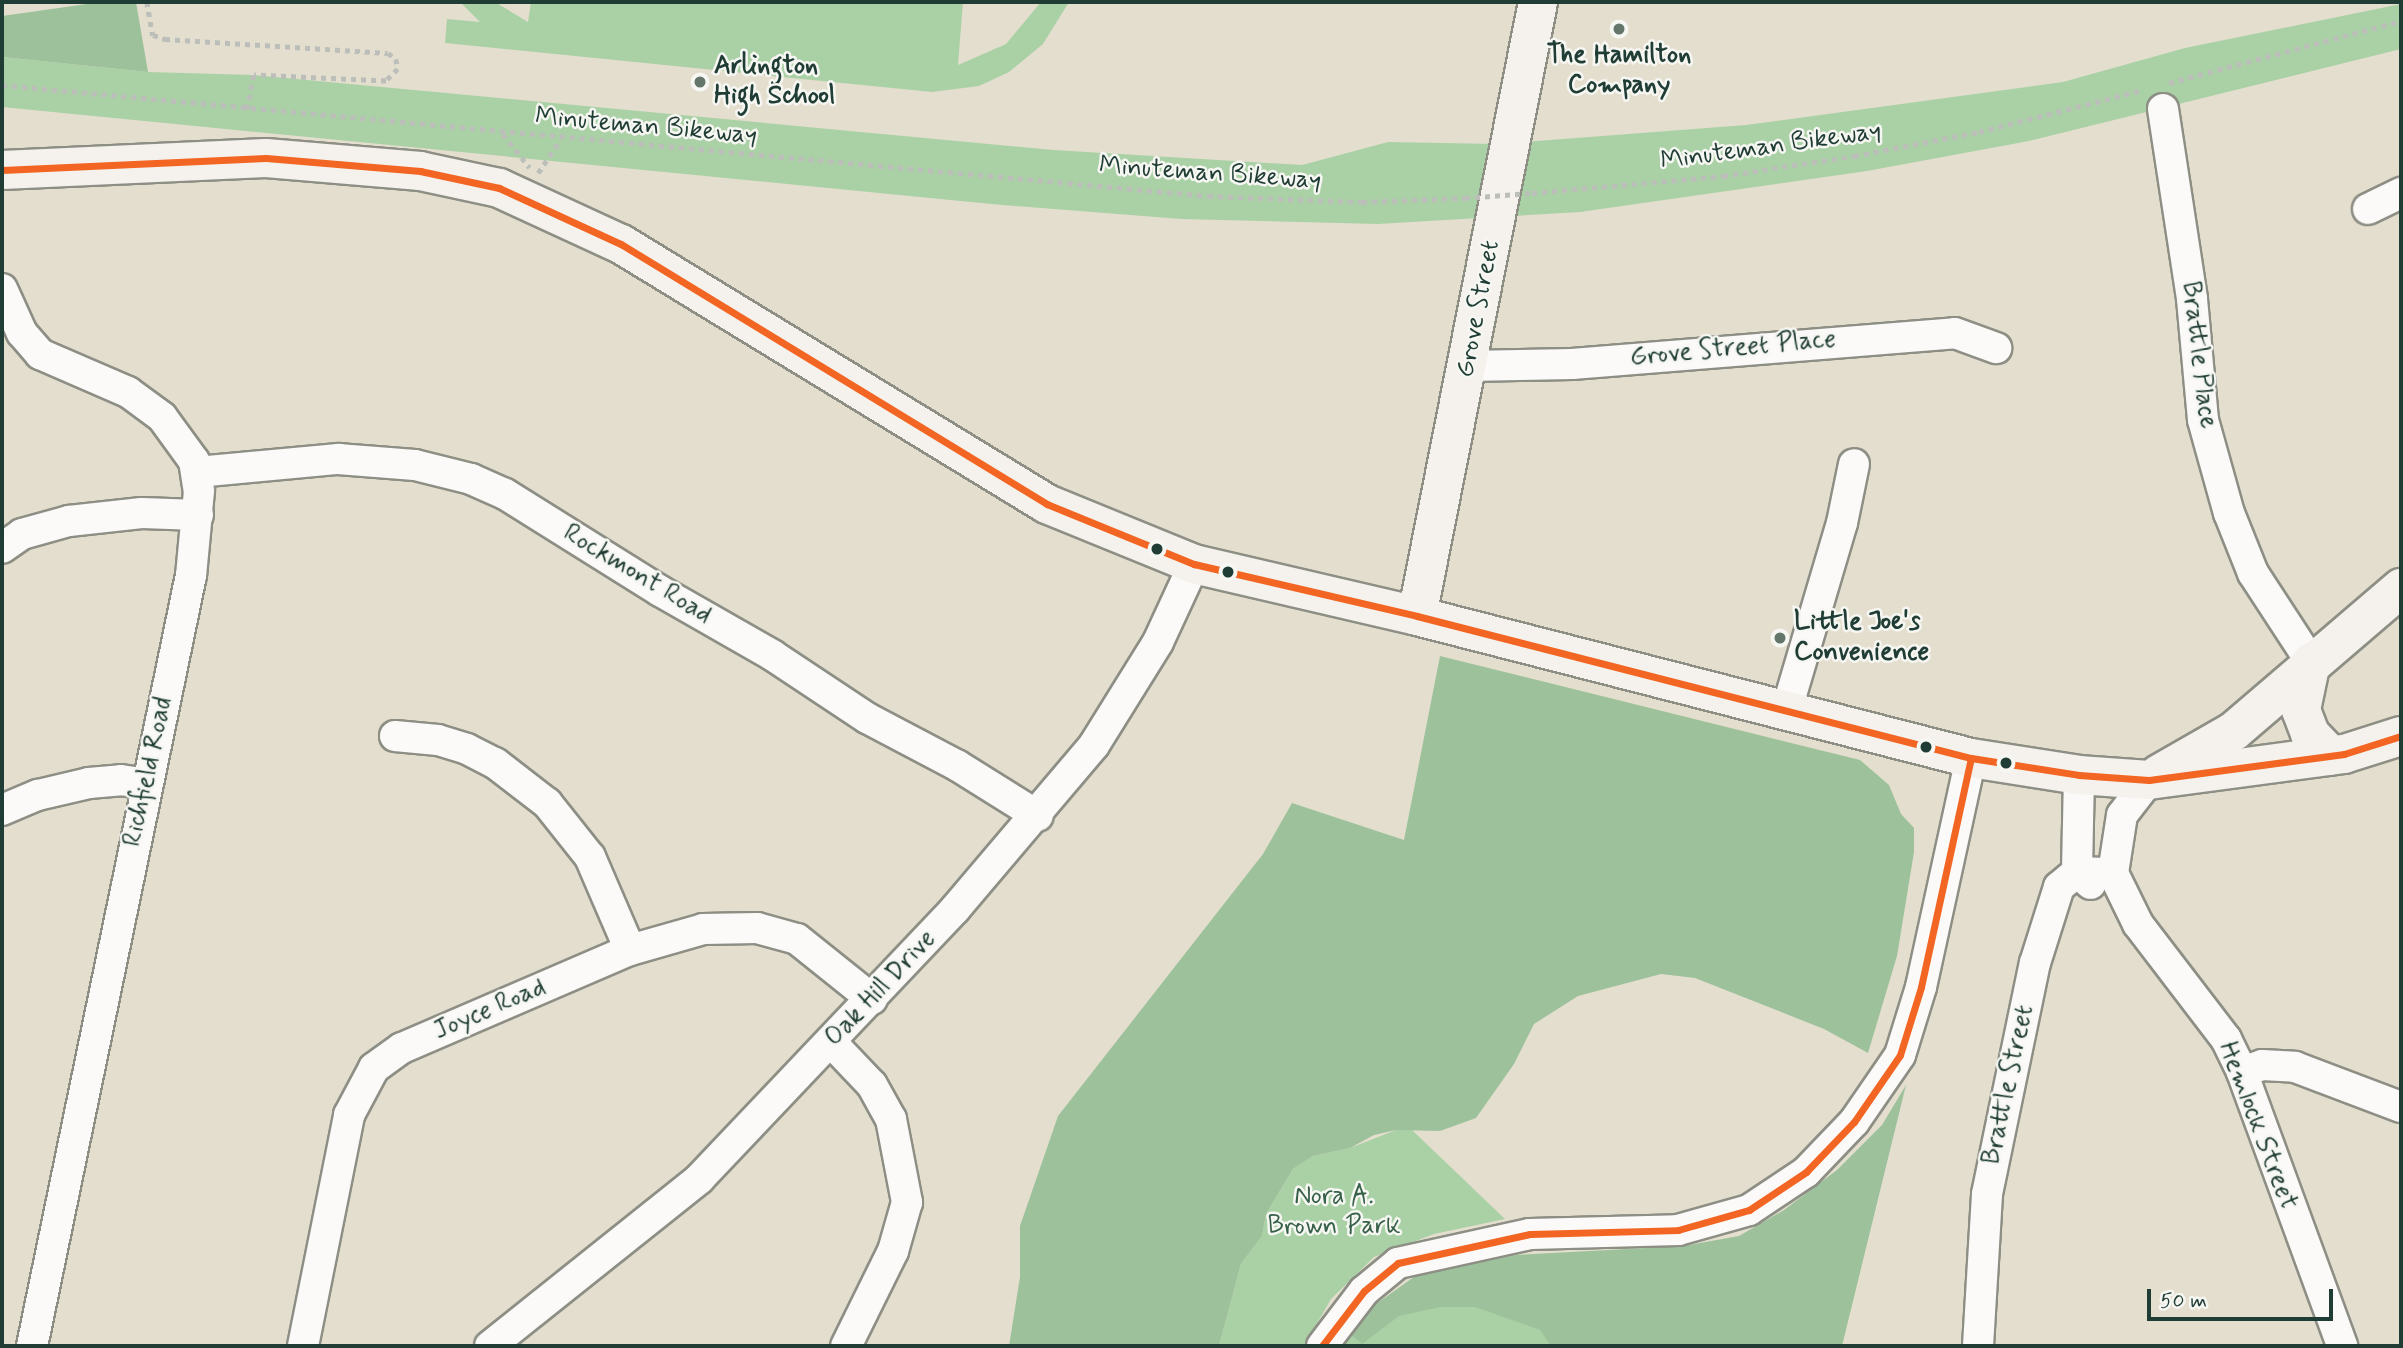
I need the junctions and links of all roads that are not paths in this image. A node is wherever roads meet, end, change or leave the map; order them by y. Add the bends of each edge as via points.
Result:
1 (1538, 2) edge
2 (2156, 95) road end
3 (2, 170) edge
4 (2401, 194) edge
5 (2368, 209) dead end
6 (2, 289) edge
7 (1996, 348) dead end
8 (1467, 366) junction
9 (1854, 464) dead end
10 (197, 472) junction
11 (198, 515) junction
12 (2, 548) edge
13 (1194, 564) junction
14 (2401, 589) edge
15 (1417, 616) junction
16 (2311, 662) junction
17 (1786, 712) junction
18 (395, 736) dead end
19 (2401, 736) edge
20 (2331, 756) junction
21 (1971, 758) junction
22 (2079, 775) junction
23 (2149, 780) junction
24 (146, 784) junction
25 (2, 810) edge
26 (1038, 816) junction
27 (2077, 872) junction
28 (2113, 873) junction
29 (2138, 924) junction
30 (629, 950) junction
31 (872, 999) junction
32 (831, 1042) junction
33 (2242, 1072) junction
34 (2401, 1107) edge
35 (32, 1346) edge
36 (303, 1346) edge
37 (490, 1346) edge
38 (846, 1346) edge
39 (1322, 1346) edge
40 (1978, 1346) edge
41 (2342, 1346) edge

1 - 8 main road, Grove Street
2 - 16 street, Brattle Place via 2192,299 2203,420 2229,513 2253,573
3 - 13 main road via 266,158 420,172 499,188 621,244 1047,504
4 - 5 street
6 - 10 street, Richfield Road via 22,333 40,354 140,400 172,428
7 - 8 street, Grove Street Place via 1955,333 1572,363
8 - 15 main road, Grove Street
9 - 17 street via 1842,523
10 - 11 street, Richfield Road
10 - 26 street, Rockmont Road via 351,459 415,465 471,479 505,494 660,592 772,654 867,718 958,766
11 - 12 street via 133,514 69,521 22,534
11 - 24 street, Richfield Road via 191,575
13 - 15 main road
13 - 26 street, Oak Hill Drive via 1158,642 1094,745
14 - 16 main road
15 - 17 main road
16 - 20 main road via 2301,710 2310,734
16 - 23 main road via 2234,731
17 - 21 main road
18 - 30 street via 438,740 467,749 495,763 547,803 590,857
19 - 20 main road
20 - 23 main road
21 - 22 main road
21 - 39 street via 1921,987 1900,1055 1854,1122 1806,1172 1749,1210 1678,1230 1530,1234 1398,1263 1364,1291
22 - 23 main road
22 - 27 street
23 - 28 street via 2122,815
24 - 25 street via 121,780 89,783 47,792
24 - 35 street, Richfield Road
26 - 31 street, Oak Hill Drive
27 - 28 street
27 - 29 street, Hemlock Street
27 - 40 street, Brattle Street via 2059,887 2035,963 2015,1058 1987,1194
28 - 29 street, Hemlock Street
29 - 33 street, Hemlock Street via 2226,1039
30 - 31 street, Joyce Road via 704,929 774,931 816,950
30 - 36 street, Joyce Road via 402,1048 374,1068 349,1115
31 - 32 street, Oak Hill Drive
32 - 37 street, Oak Hill Drive via 674,1202
32 - 38 street via 872,1085 891,1119 907,1202 877,1287
33 - 34 street via 2262,1065 2295,1067
33 - 41 street, Hemlock Street

